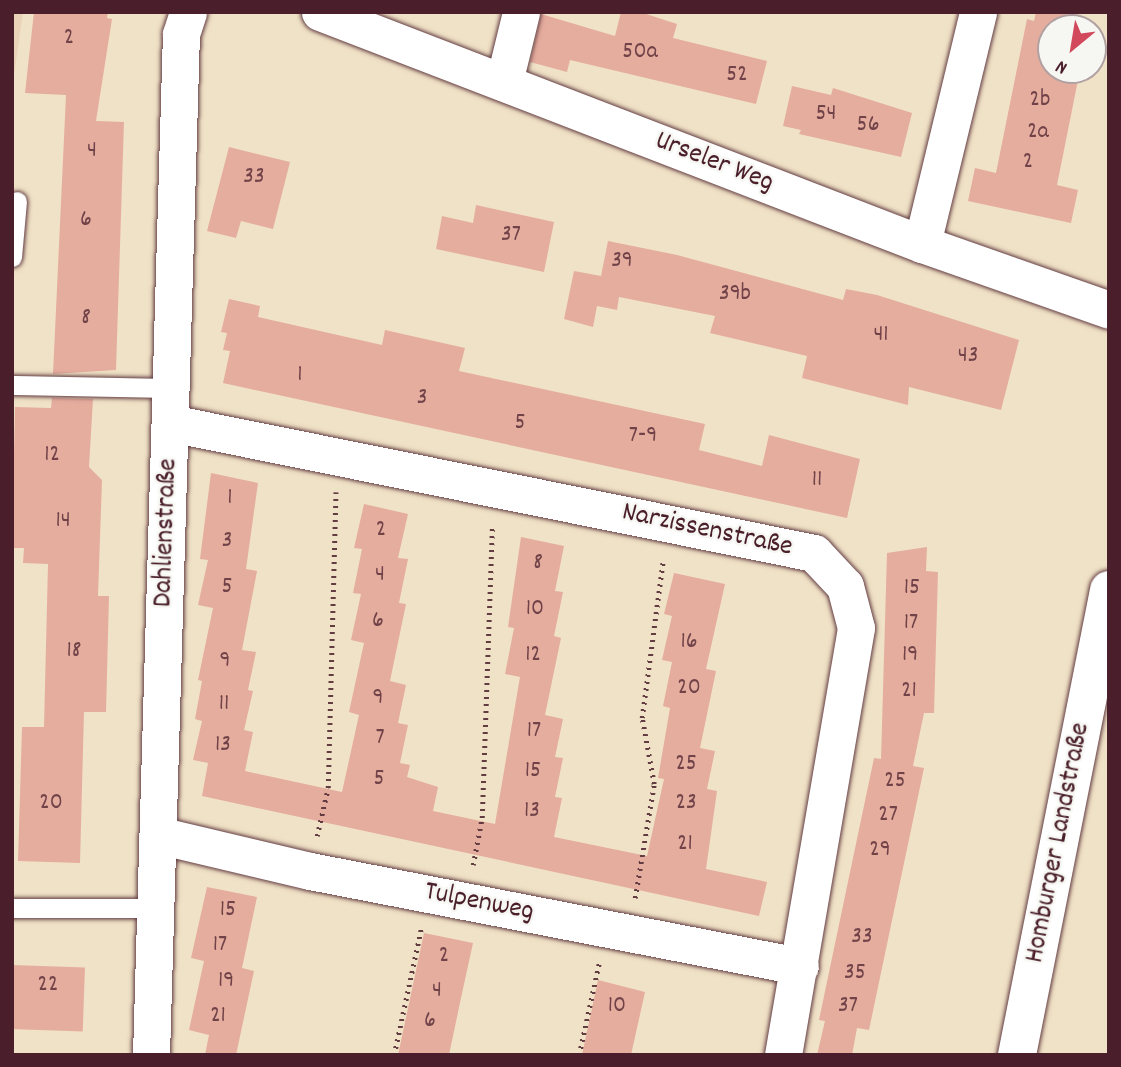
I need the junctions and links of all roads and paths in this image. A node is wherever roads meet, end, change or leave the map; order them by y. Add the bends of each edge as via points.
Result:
1 (188, 12) edge
2 (320, 12) edge
3 (521, 12) edge
4 (978, 12) edge
5 (504, 82) junction
6 (17, 201) dead end
7 (922, 244) junction
8 (12, 257) edge
9 (1109, 310) edge
10 (12, 385) edge
11 (171, 406) junction
12 (337, 456) junction
13 (494, 489) junction
14 (667, 522) junction
15 (1109, 590) edge
16 (159, 835) junction
17 (310, 871) junction
18 (429, 894) junction
19 (467, 901) junction
20 (12, 908) edge
21 (156, 908) junction
22 (617, 931) junction
23 (800, 966) junction
24 (151, 1055) edge
25 (394, 1055) edge
26 (579, 1055) edge
27 (783, 1055) edge
28 (1017, 1055) edge

1 - 11 street, Dahlienstraße via 181,34
2 - 5 street, Urseler Weg
3 - 5 street
4 - 7 street
5 - 7 street, Urseler Weg
6 - 8 lane
7 - 9 street, Urseler Weg
10 - 11 lane
11 - 12 street, Narzissenstraße
11 - 16 street, Dahlienstraße
12 - 13 street, Narzissenstraße
12 - 17 path via 328,788
13 - 14 street, Narzissenstraße
13 - 19 path via 482,818
14 - 22 path via 642,718 654,784
14 - 23 street, Narzissenstraße via 814,552 845,586 856,628
15 - 28 street, Homburger Landstraße
16 - 17 street, Tulpenweg
16 - 21 street, Dahlienstraße
17 - 18 street, Tulpenweg
18 - 19 street, Tulpenweg
18 - 25 path
19 - 22 street, Tulpenweg
20 - 21 lane
21 - 24 street, Dahlienstraße
22 - 23 street, Tulpenweg
22 - 26 path
23 - 27 street, Narzissenstraße

